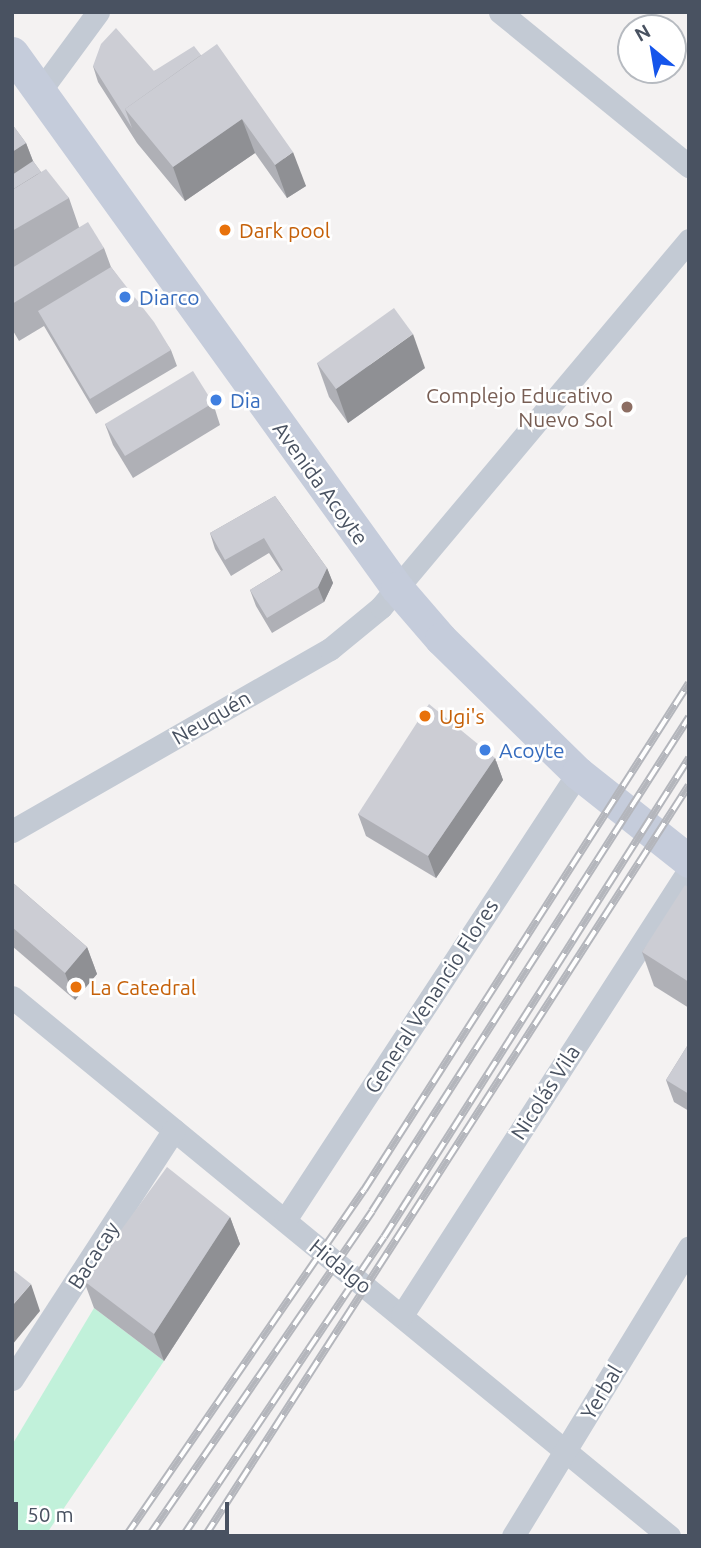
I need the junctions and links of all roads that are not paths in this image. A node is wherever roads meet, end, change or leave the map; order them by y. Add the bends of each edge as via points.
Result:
1 (98, 12) edge
2 (500, 12) edge
3 (12, 53) edge
4 (40, 91) junction
5 (689, 166) edge
6 (689, 240) edge
7 (397, 588) junction
8 (584, 777) junction
9 (12, 831) edge
10 (678, 852) edge
11 (689, 870) edge
12 (12, 997) edge
13 (174, 1130) junction
14 (285, 1220) junction
15 (689, 1248) edge
16 (402, 1315) junction
17 (12, 1379) edge
18 (565, 1450) junction
19 (513, 1536) edge
20 (669, 1536) edge

1 - 4 street
2 - 5 street
3 - 4 main road, Avenida Acoyte
4 - 7 main road, Avenida Acoyte
6 - 7 street, Neuquén
7 - 8 main road, Avenida Acoyte via 440,639
7 - 9 street, Neuquén via 330,649
8 - 10 main road, Avenida Acoyte
8 - 14 street, General Venancio Flores
11 - 16 street, Nicolás Vila
12 - 13 street, Hidalgo
13 - 14 street, Hidalgo
13 - 17 street, Bacacay
14 - 16 street, Hidalgo
15 - 18 street, Yerbal
16 - 18 street, Hidalgo
18 - 19 street, Yerbal
18 - 20 street, Hidalgo

